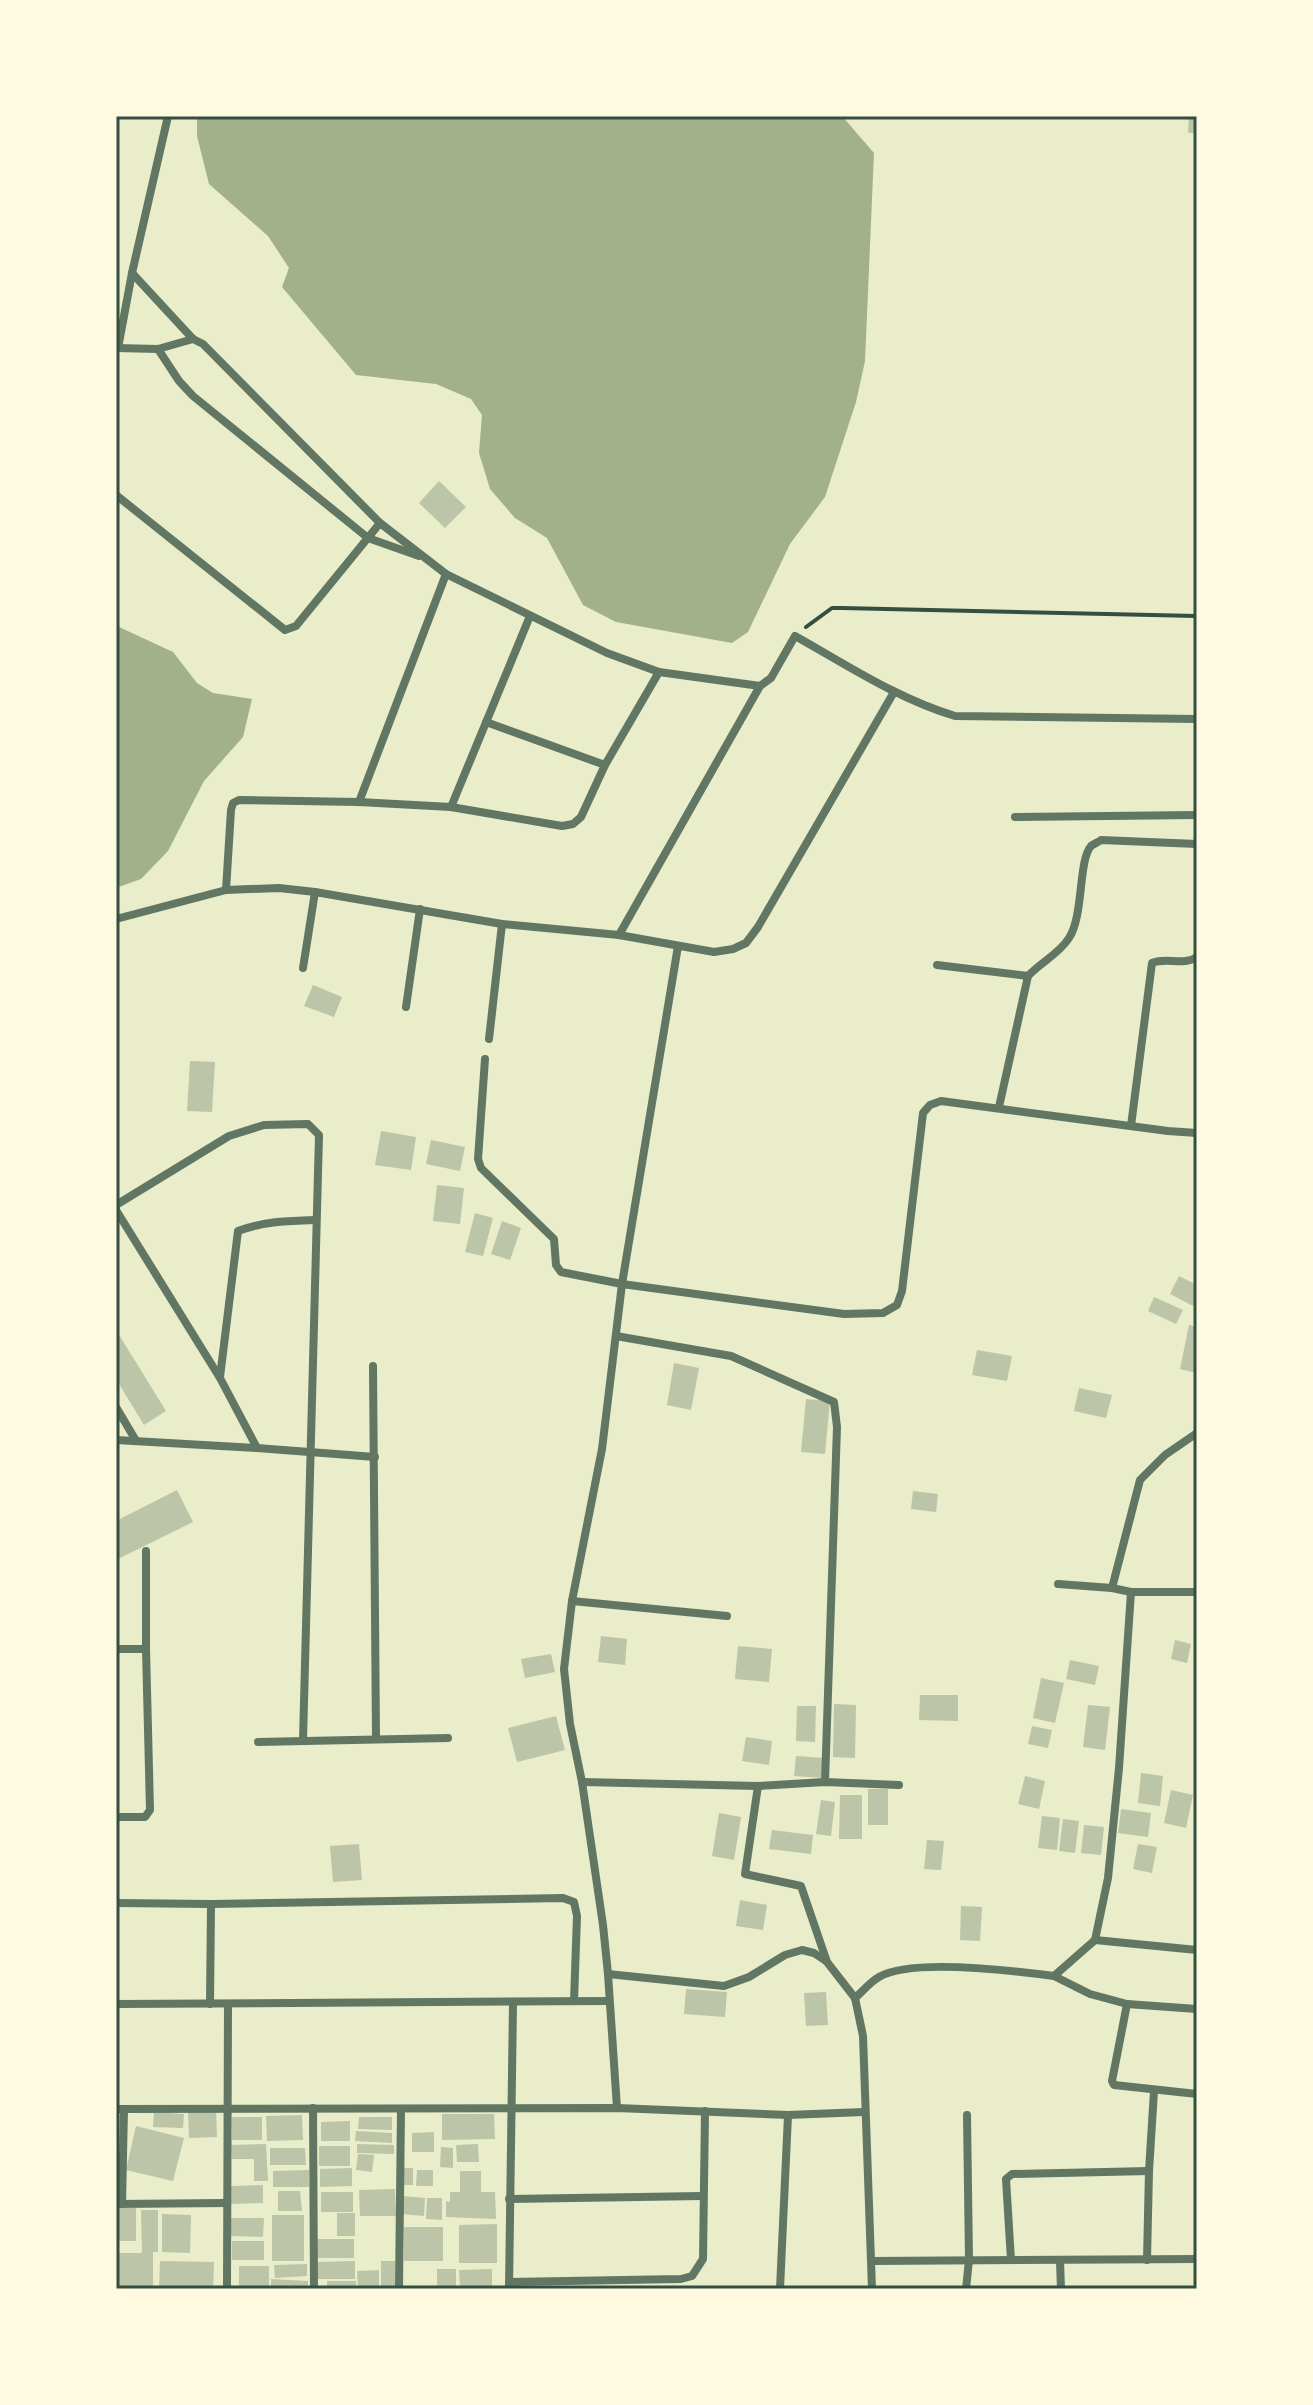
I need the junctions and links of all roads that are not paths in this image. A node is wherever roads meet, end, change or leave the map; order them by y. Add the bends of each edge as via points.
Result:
1 (168, 116) edge
2 (132, 273) junction
3 (193, 339) junction
4 (117, 348) edge
5 (158, 349) junction
6 (116, 495) edge
7 (380, 523) junction
8 (368, 538) junction
9 (427, 559) junction
10 (446, 574) junction
11 (530, 616) junction
12 (659, 672) junction
13 (760, 686) junction
14 (894, 692) junction
15 (1197, 719) edge
16 (486, 722) junction
17 (605, 765) junction
18 (359, 802) junction
19 (451, 807) junction
20 (1197, 815) edge
21 (1015, 817) dead end
22 (1197, 844) edge
23 (226, 890) junction
24 (315, 892) junction
25 (420, 909) junction
26 (116, 919) edge
27 (502, 924) junction
28 (619, 935) junction
29 (678, 946) junction
30 (1197, 957) edge
31 (937, 965) dead end
32 (303, 968) dead end
33 (1028, 976) junction
34 (406, 1007) dead end
35 (489, 1039) dead end
36 (485, 1059) dead end
37 (999, 1107) junction
38 (1131, 1126) junction
39 (1197, 1133) edge
40 (116, 1208) edge
41 (316, 1220) junction
42 (622, 1284) junction
43 (616, 1336) junction
44 (373, 1366) dead end
45 (220, 1378) junction
46 (116, 1407) edge
47 (1197, 1433) edge
48 (135, 1439) junction
49 (116, 1440) edge
50 (257, 1448) junction
51 (311, 1453) junction
52 (375, 1457) junction
53 (146, 1551) dead end
54 (1058, 1584) dead end
55 (1112, 1588) junction
56 (1131, 1592) junction
57 (1197, 1592) edge
58 (572, 1601) junction
59 (727, 1616) dead end
60 (116, 1649) edge
61 (146, 1649) junction
62 (376, 1738) junction
63 (448, 1738) dead end
64 (303, 1740) junction
65 (258, 1742) dead end
66 (582, 1782) junction
67 (825, 1782) junction
68 (899, 1785) dead end
69 (758, 1786) junction
70 (116, 1817) edge
71 (116, 1903) edge
72 (211, 1904) junction
73 (1095, 1940) junction
74 (1197, 1950) edge
75 (827, 1962) junction
76 (608, 1974) junction
77 (1054, 1976) junction
78 (855, 1998) junction
79 (574, 2001) junction
80 (609, 2001) junction
81 (513, 2003) junction
82 (116, 2004) edge
83 (210, 2004) junction
84 (228, 2004) junction
85 (1127, 2004) junction
86 (1197, 2009) edge
87 (1154, 2091) junction
88 (1197, 2094) edge
89 (228, 2108) junction
90 (313, 2108) junction
91 (617, 2108) junction
92 (120, 2109) edge
93 (401, 2109) junction
94 (511, 2110) junction
95 (705, 2111) junction
96 (864, 2112) junction
97 (788, 2115) junction
98 (967, 2115) dead end
99 (1149, 2171) junction
100 (703, 2196) junction
101 (509, 2199) junction
102 (226, 2203) junction
103 (119, 2204) edge
104 (1197, 2259) edge
105 (969, 2260) junction
106 (1011, 2260) junction
107 (1147, 2260) junction
108 (872, 2261) junction
109 (1060, 2261) junction
110 (509, 2285) edge
111 (227, 2289) edge
112 (314, 2289) edge
113 (399, 2289) edge
114 (780, 2289) edge
115 (872, 2289) edge
116 (966, 2289) edge
117 (1061, 2289) edge

1 - 2 street
2 - 3 street
2 - 4 street
3 - 5 street
3 - 7 street
4 - 5 street
5 - 8 street via 193,396
6 - 8 street via 285,630 296,626
7 - 8 street
7 - 9 street
8 - 9 street
9 - 10 street
10 - 11 street
10 - 18 street
11 - 12 street
11 - 16 street
12 - 13 street
12 - 17 street
13 - 14 street via 771,678 795,636
13 - 28 street
14 - 15 street via 955,716
14 - 29 street via 746,943 714,952
16 - 17 street
16 - 19 street
17 - 19 street via 573,824
18 - 19 street
18 - 23 street via 233,803
20 - 21 street
22 - 33 street via 1101,840 1091,845 1071,936
23 - 24 street
23 - 26 street
24 - 25 street
24 - 32 street
25 - 27 street
25 - 34 street
27 - 28 street
27 - 35 street
28 - 29 street
29 - 42 street
30 - 38 street via 1152,963
31 - 33 street
33 - 37 street
36 - 42 street via 481,1168 554,1239 561,1272
37 - 38 street
37 - 42 street via 941,1101 923,1113 902,1291 897,1305 883,1313 844,1314
38 - 39 street
40 - 41 street via 229,1136 264,1125 308,1124 319,1135
40 - 45 street
41 - 45 street via 256,1224 238,1231
41 - 51 street
42 - 43 street
43 - 58 street via 602,1449
43 - 67 street via 731,1356 834,1402
44 - 52 street
45 - 50 street
46 - 48 street
47 - 55 street via 1140,1480
48 - 49 street
48 - 50 street
50 - 51 street
51 - 52 street
51 - 64 street
52 - 62 street
53 - 61 street
54 - 55 street
55 - 56 street
56 - 57 street
56 - 73 street via 1108,1878
58 - 59 street
58 - 66 street via 564,1669
60 - 61 street
61 - 70 street via 150,1810 145,1817
62 - 63 street
62 - 64 street
64 - 65 street
66 - 69 street
66 - 76 street
67 - 68 street
67 - 69 street
69 - 75 street via 745,1874 801,1886
71 - 72 street
72 - 79 street via 563,1898 574,1902 577,1916
72 - 83 street
73 - 74 street
73 - 77 street
75 - 76 street via 802,1950 724,1986
75 - 78 street
76 - 80 street
77 - 78 street via 991,1968 907,1968 879,1976
77 - 85 street
78 - 96 street via 863,2036
79 - 80 street
79 - 81 street
80 - 91 street
81 - 84 street
81 - 94 street
82 - 83 street
83 - 84 street
84 - 89 street
85 - 86 street
85 - 87 street via 1112,2081
87 - 88 street
87 - 99 street
89 - 90 street
89 - 92 street
89 - 102 street
90 - 93 street
90 - 112 street
91 - 94 street
91 - 95 street
92 - 103 street
93 - 94 street
93 - 113 street
94 - 101 street
95 - 97 street
95 - 100 street
96 - 97 street
96 - 108 street
97 - 114 street
98 - 105 street
99 - 106 street via 1012,2174 1006,2179
99 - 107 street
100 - 101 street
100 - 110 street via 703,2259 692,2276
101 - 110 street
102 - 103 street
102 - 111 street
104 - 107 street
105 - 106 street
105 - 108 street
105 - 116 street
106 - 109 street
107 - 109 street
108 - 115 street
109 - 117 street

